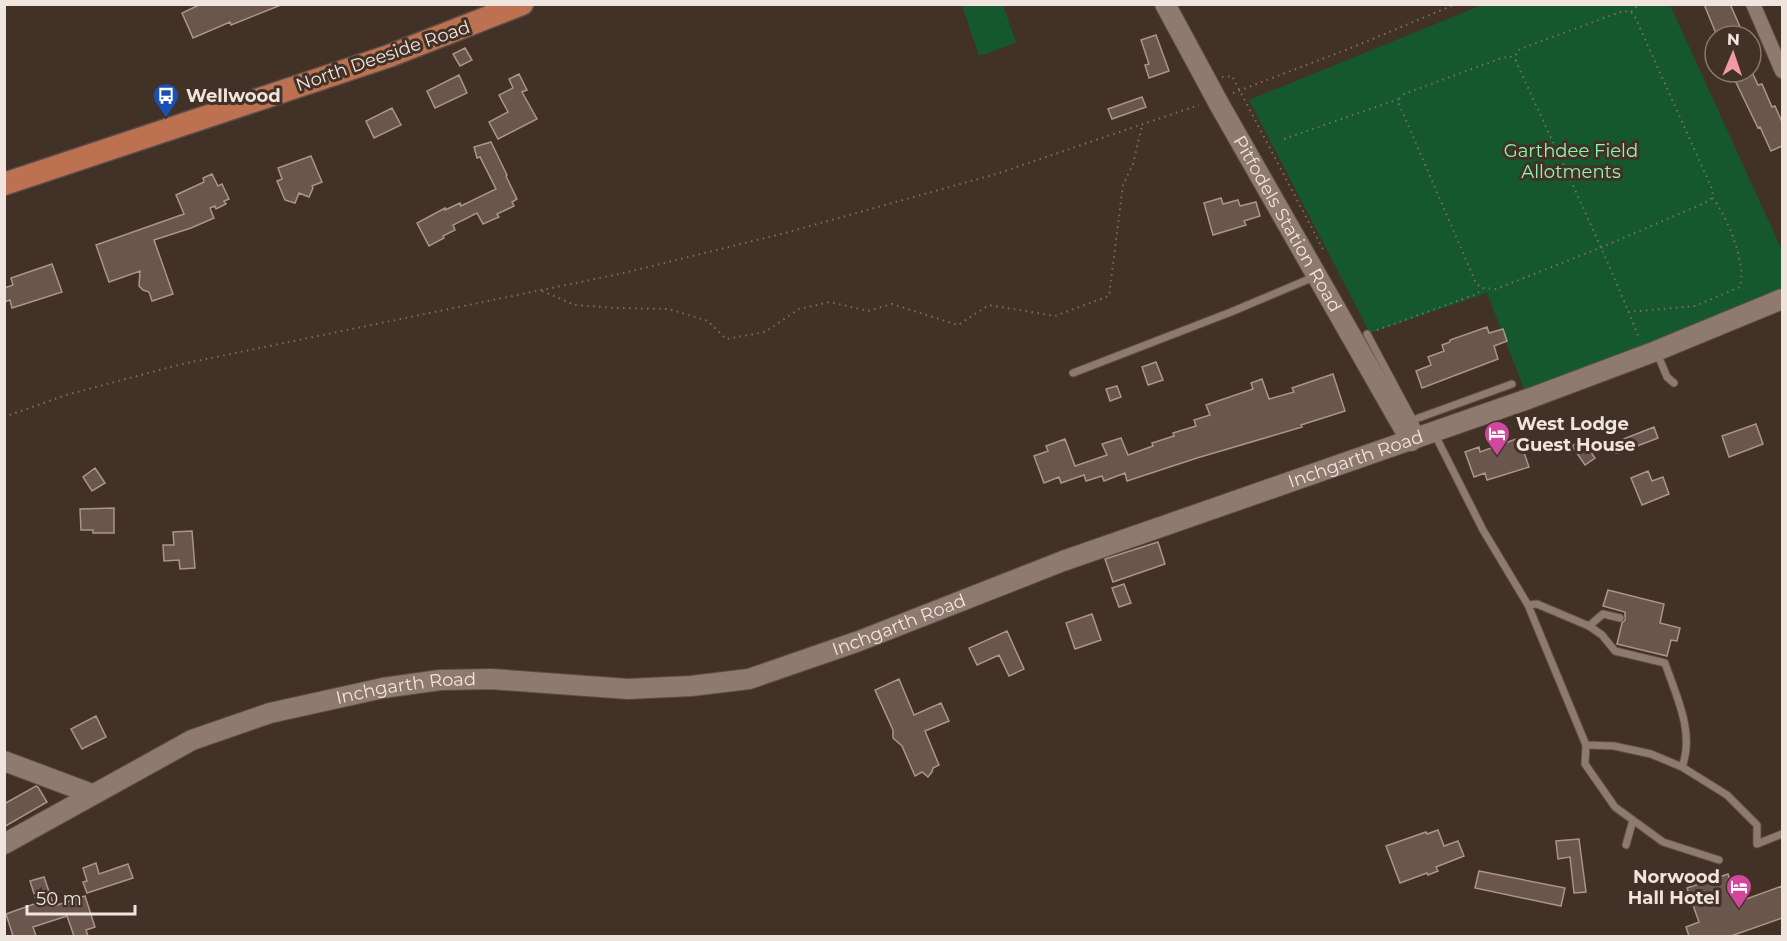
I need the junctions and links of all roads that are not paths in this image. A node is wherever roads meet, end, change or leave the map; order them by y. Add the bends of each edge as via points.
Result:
1 (522, 4) edge
2 (1165, 4) edge
3 (1753, 4) edge
4 (1782, 71) edge
5 (4, 184) edge
6 (1316, 276) junction
7 (1782, 299) edge
8 (1367, 334) road end
9 (1651, 353) junction
10 (1073, 373) dead end
11 (1674, 383) dead end
12 (1512, 384) dead end
13 (1420, 433) junction
14 (1528, 605) junction
15 (1620, 618) dead end
16 (1589, 626) junction
17 (1586, 745) junction
18 (4, 761) edge
19 (1682, 767) junction
20 (92, 794) junction
21 (1633, 820) junction
22 (1782, 834) edge
23 (4, 844) edge
24 (1626, 845) dead end
25 (1719, 860) dead end

1 - 5 main road, North Deeside Road via 389,56
2 - 6 street, Pitfodels Station Road, bridge
3 - 4 street
6 - 10 lane
6 - 13 street, Pitfodels Station Road
7 - 9 street, Inchgarth Road
8 - 13 lane
9 - 11 lane
9 - 13 street, Inchgarth Road
12 - 13 lane
13 - 14 lane
13 - 20 street, Inchgarth Road via 749,678 628,689 490,679 440,680 383,688 270,713 192,740
14 - 16 lane via 1537,603
14 - 17 lane
15 - 16 lane via 1603,615
16 - 19 lane via 1615,651 1665,663 1686,725
17 - 19 lane via 1652,754
17 - 21 lane via 1585,764 1615,807
18 - 20 street
19 - 22 lane via 1727,795 1757,825 1757,844
20 - 23 street, Inchgarth Road
21 - 24 lane
21 - 25 lane via 1663,842

